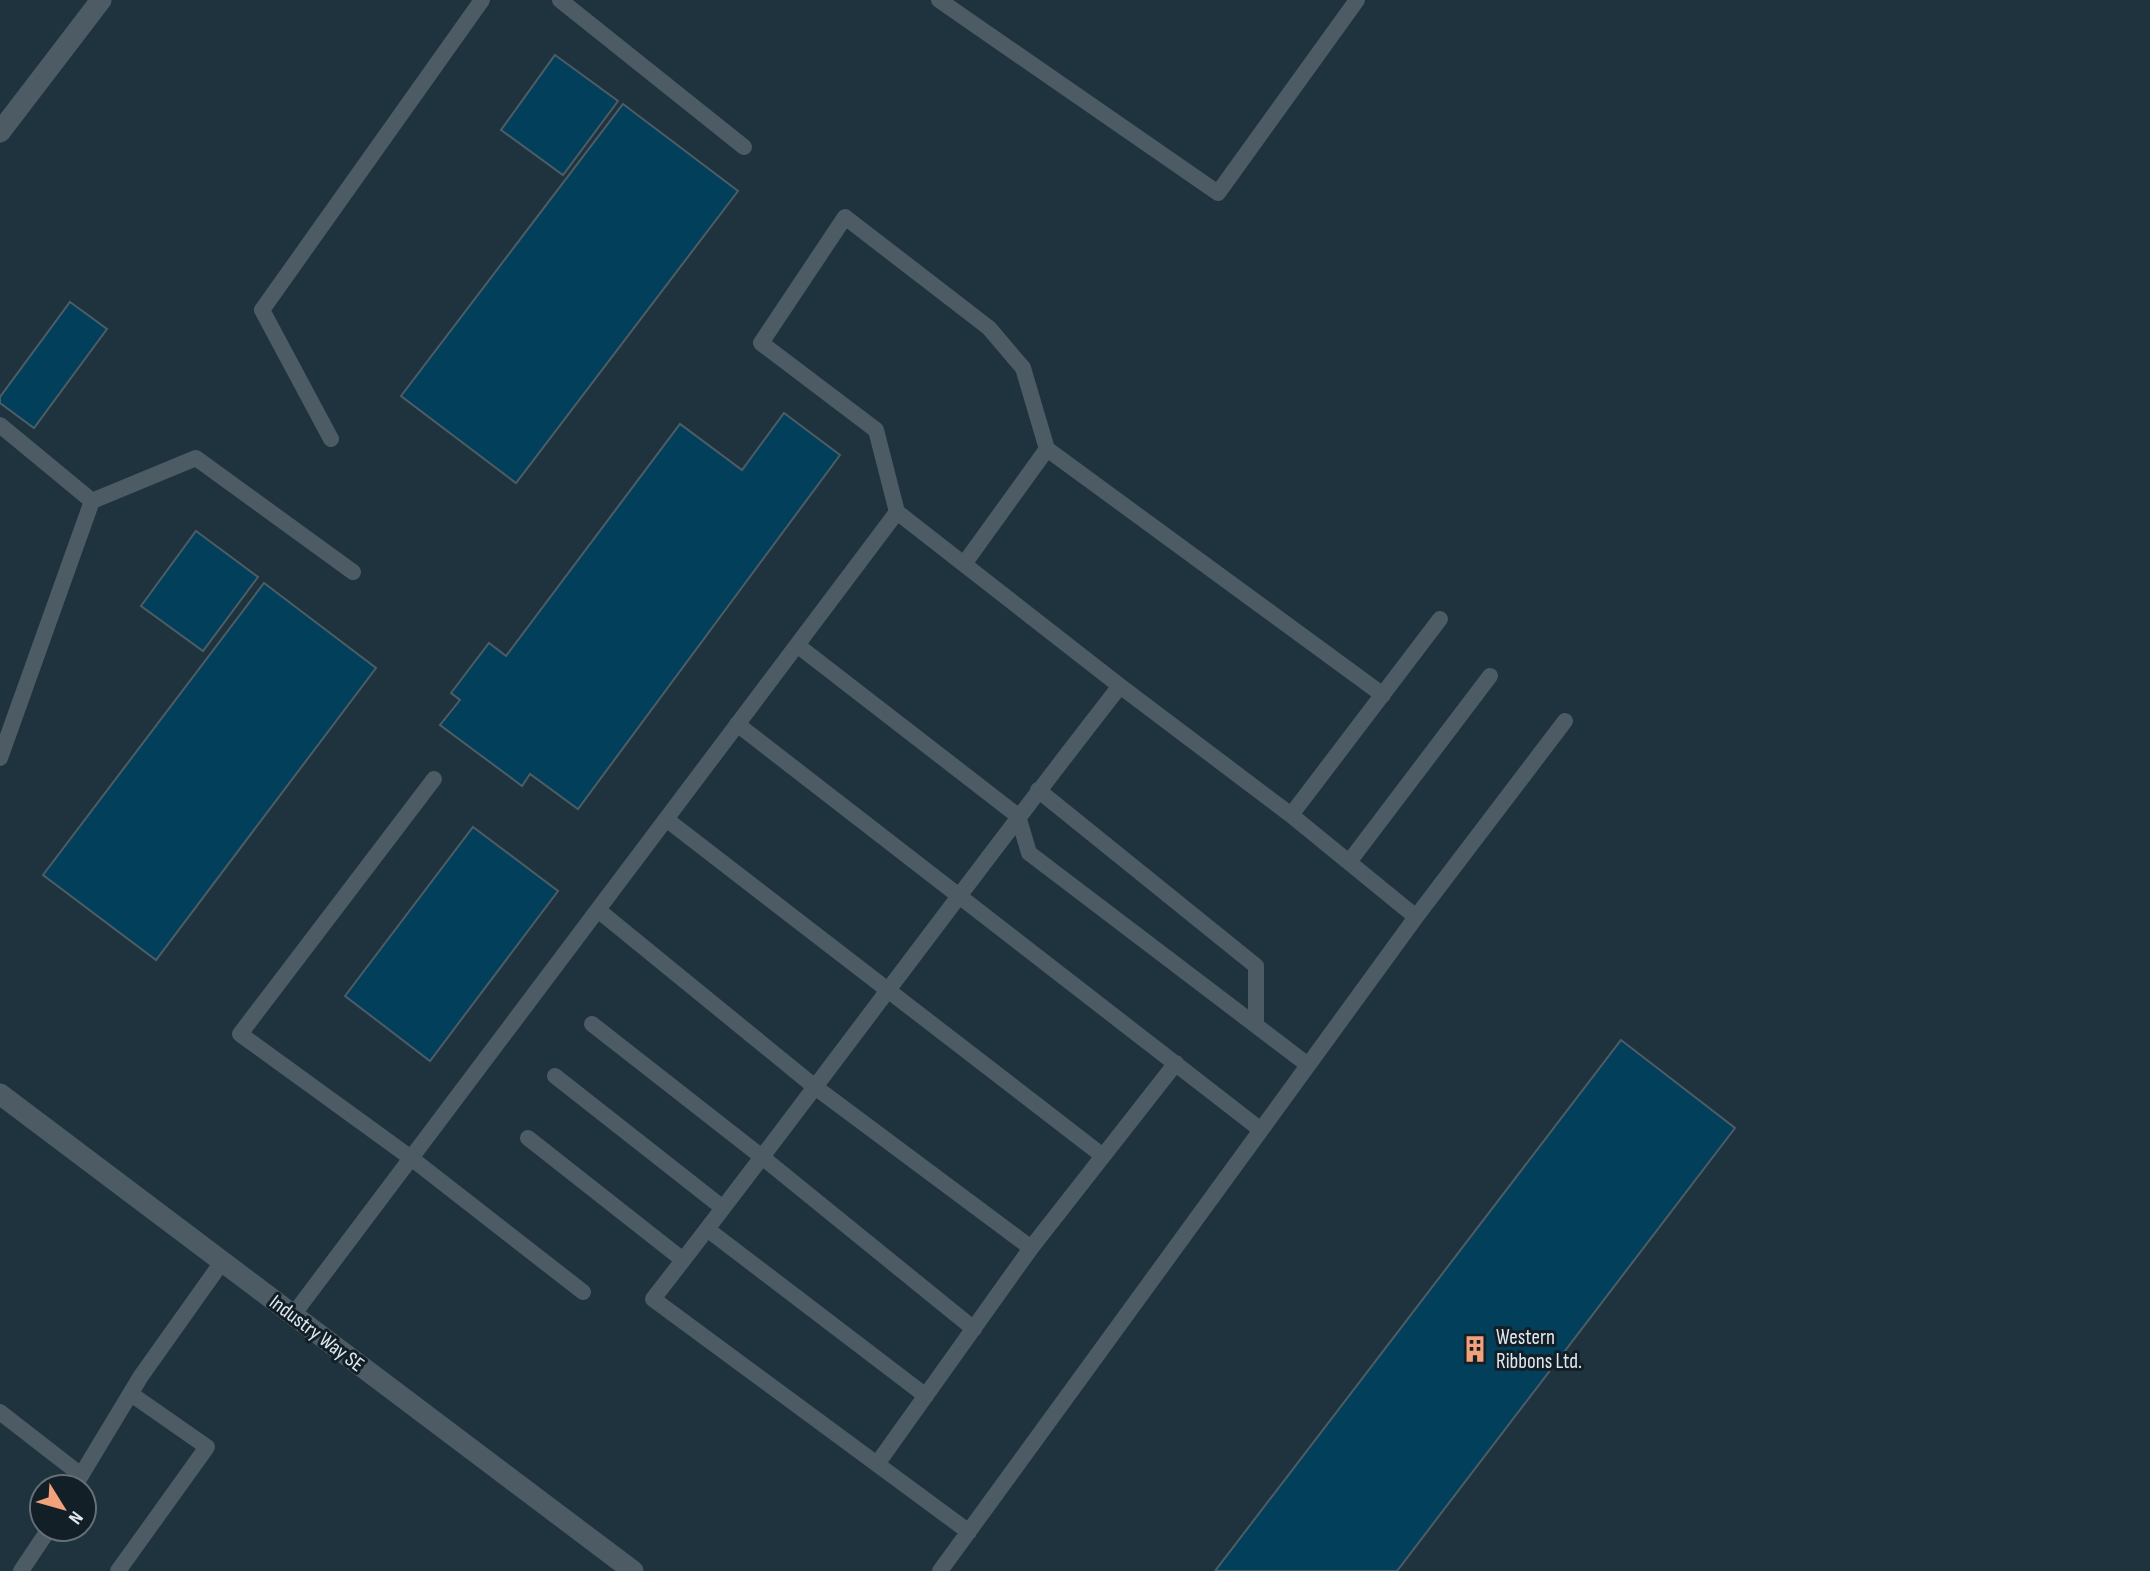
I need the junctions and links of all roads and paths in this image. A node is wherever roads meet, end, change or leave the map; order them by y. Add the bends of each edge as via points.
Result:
1 (101, 0) edge
2 (482, 0) edge
3 (560, 0) edge
4 (939, 0) edge
5 (1357, 0) edge
6 (0, 132) edge
7 (744, 147) dead end
8 (0, 425) edge
9 (331, 439) dead end
10 (1047, 449) junction
11 (92, 501) junction
12 (897, 512) junction
13 (964, 564) junction
14 (353, 572) dead end
15 (1440, 619) dead end
16 (797, 645) junction
17 (1490, 676) dead end
18 (1120, 686) junction
19 (1383, 695) junction
20 (1565, 721) dead end
21 (737, 724) junction
22 (0, 758) edge
23 (434, 779) dead end
24 (1038, 790) junction
25 (1292, 815) junction
26 (1018, 816) junction
27 (666, 819) junction
28 (1349, 862) junction
29 (961, 895) junction
30 (598, 910) junction
31 (1416, 917) junction
32 (889, 989) junction
33 (592, 1024) dead end
34 (1256, 1025) junction
35 (1176, 1063) junction
36 (1308, 1065) junction
37 (555, 1076) dead end
38 (815, 1087) junction
39 (0, 1094) edge
40 (1261, 1130) junction
41 (528, 1138) dead end
42 (1103, 1156) junction
43 (762, 1157) junction
44 (411, 1158) junction
45 (723, 1208) junction
46 (707, 1229) junction
47 (1031, 1248) junction
48 (684, 1260) junction
49 (222, 1262) junction
50 (583, 1292) dead end
51 (293, 1315) junction
52 (974, 1329) junction
53 (131, 1394) junction
54 (926, 1396) junction
55 (0, 1412) edge
56 (877, 1464) junction
57 (69, 1473) edge
58 (83, 1473) edge
59 (969, 1532) junction
60 (40, 1543) edge
61 (21, 1571) edge
62 (118, 1571) edge
63 (633, 1571) edge
64 (940, 1571) edge

1 - 6 street
2 - 9 lane via 262,310
3 - 7 lane
4 - 5 lane via 1218,193
8 - 11 lane
10 - 12 lane via 1023,368 989,328 845,217 761,343 876,430
10 - 13 lane
10 - 19 lane
11 - 14 lane via 196,458
11 - 22 lane
12 - 13 lane
12 - 16 lane
13 - 18 lane
15 - 19 lane
16 - 21 lane
16 - 26 lane
17 - 28 lane
18 - 24 lane
18 - 25 lane
19 - 25 lane
20 - 31 lane
21 - 27 lane
21 - 29 lane
23 - 44 lane via 240,1034
24 - 26 lane
24 - 34 lane via 1256,966
25 - 28 lane
26 - 29 lane
26 - 34 lane via 1028,853
27 - 30 lane
27 - 32 lane
28 - 31 lane
29 - 32 lane
29 - 35 lane
30 - 38 lane
30 - 44 lane
31 - 36 lane
32 - 38 lane
32 - 42 lane
33 - 43 lane
34 - 36 lane
35 - 40 lane
35 - 42 lane
36 - 40 lane
37 - 45 lane
38 - 43 lane
38 - 47 lane
39 - 49 street, Industry Way SE
40 - 59 lane
41 - 48 lane
42 - 47 lane
43 - 45 lane
43 - 52 lane
44 - 50 lane
44 - 51 lane
45 - 46 lane
46 - 48 lane
46 - 54 lane
47 - 52 lane
48 - 56 lane via 653,1299
49 - 51 street, Industry Way SE
49 - 53 lane
51 - 63 street, Industry Way SE
52 - 54 lane
53 - 58 lane
53 - 62 lane via 207,1447
54 - 56 lane
55 - 57 lane
56 - 59 lane
59 - 64 lane
60 - 61 lane

